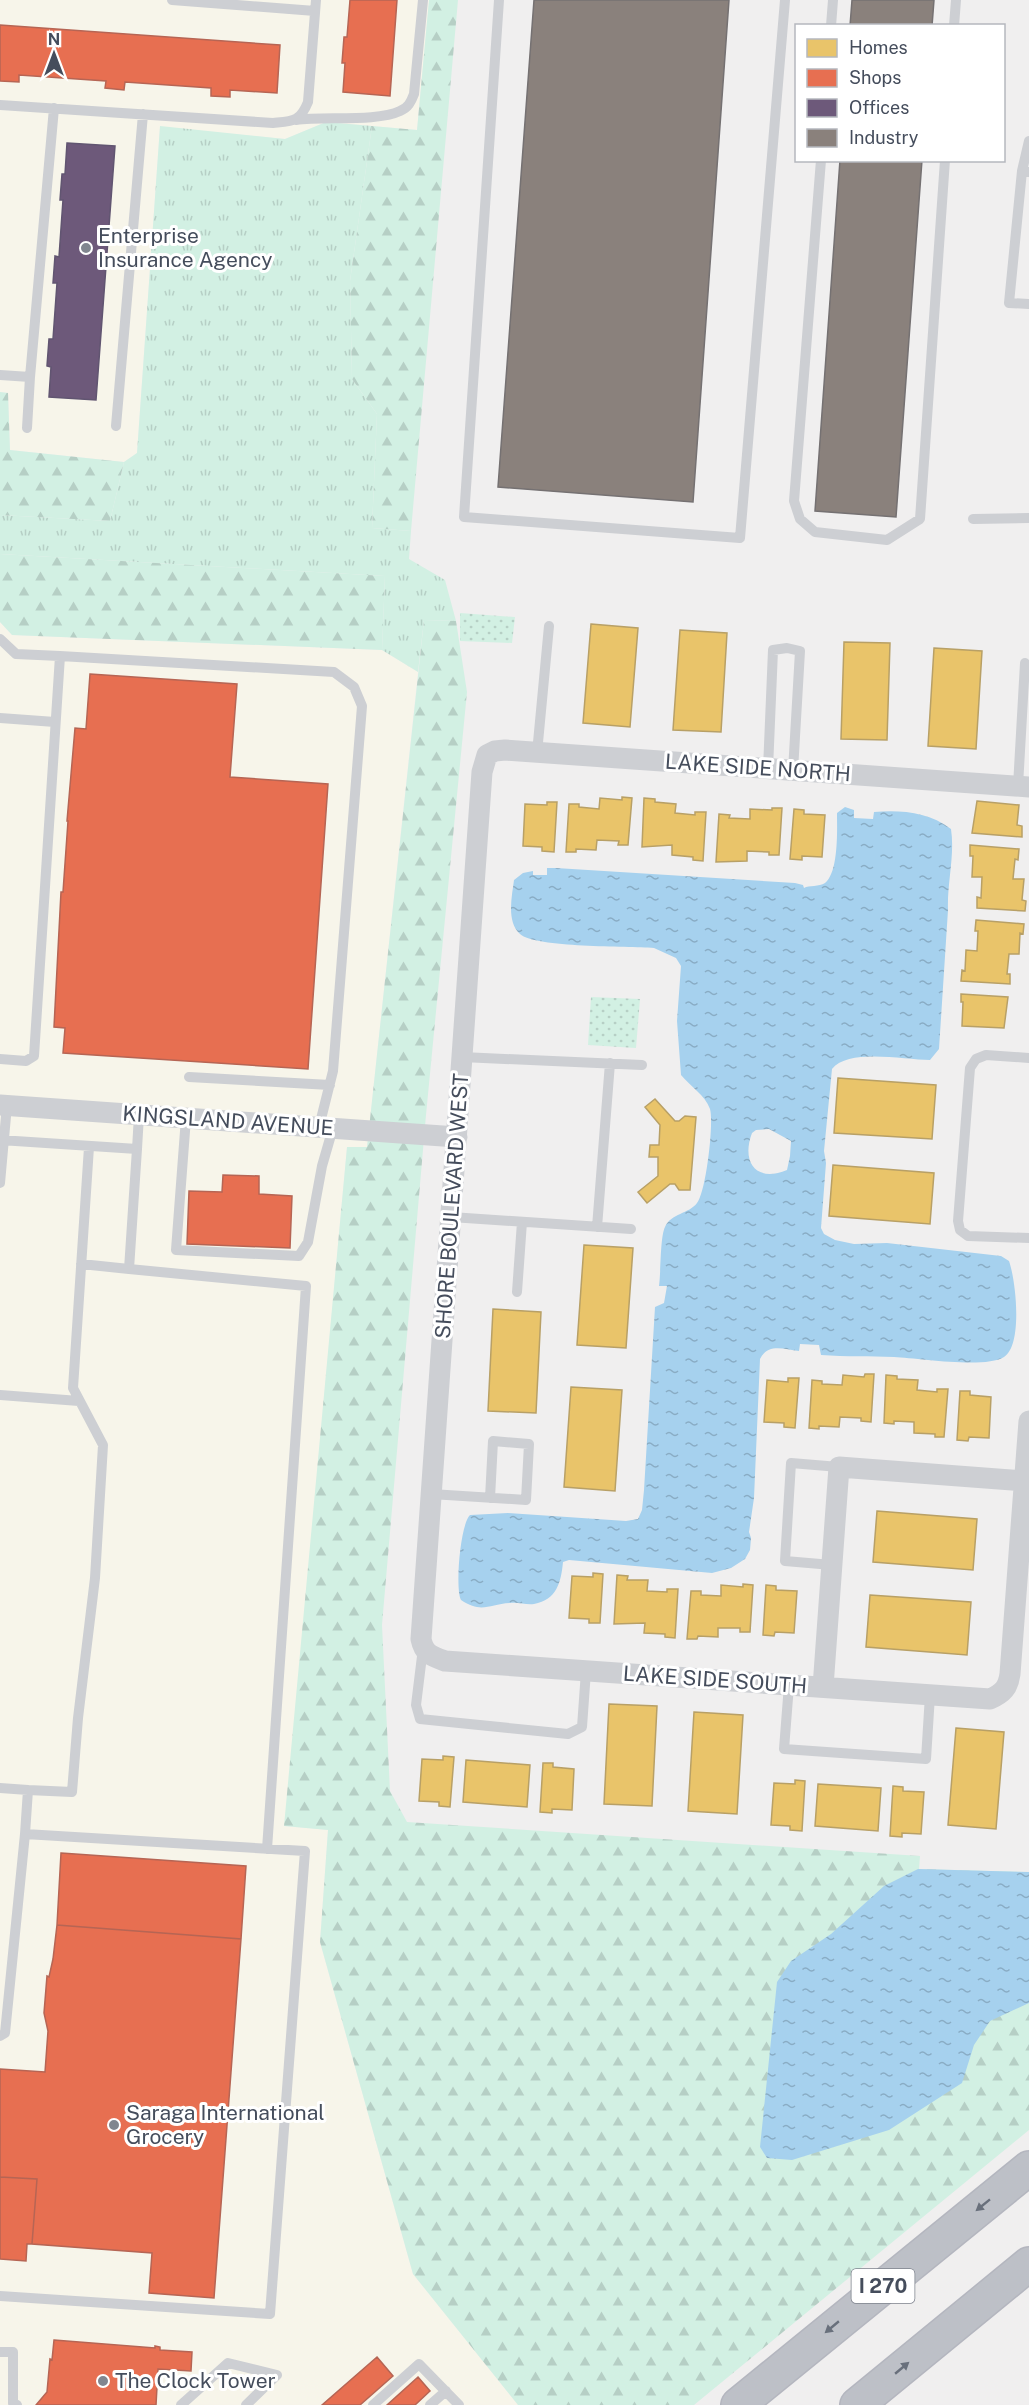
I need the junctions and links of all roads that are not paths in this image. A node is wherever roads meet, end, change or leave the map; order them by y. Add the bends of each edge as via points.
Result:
1 (172, 0) edge
2 (423, 0) edge
3 (499, 0) edge
4 (785, 0) edge
5 (833, 0) edge
6 (956, 0) edge
7 (316, 5) edge
8 (831, 24) edge
9 (954, 24) edge
10 (0, 105) edge
11 (54, 108) junction
12 (143, 114) junction
13 (295, 120) junction
14 (1029, 141) edge
15 (821, 162) edge
16 (945, 162) edge
17 (1026, 172) edge
18 (1029, 304) edge
19 (0, 375) edge
20 (30, 377) junction
21 (116, 426) dead end
22 (27, 428) dead end
23 (1029, 518) edge
24 (973, 519) dead end
25 (549, 626) dead end
26 (0, 639) edge
27 (60, 656) junction
28 (1025, 663) dead end
29 (0, 718) edge
30 (55, 722) junction
31 (537, 753) junction
32 (487, 755) joint
33 (768, 769) junction
34 (793, 771) junction
35 (1024, 787) edge
36 (462, 1057) junction
37 (1029, 1058) edge
38 (0, 1059) edge
39 (610, 1063) junction
40 (642, 1065) dead end
41 (189, 1077) dead end
42 (330, 1085) junction
43 (3, 1105) edge
44 (139, 1114) junction
45 (186, 1118) junction
46 (326, 1127) junction
47 (457, 1137) junction
48 (2, 1141) edge
49 (89, 1147) junction
50 (137, 1149) junction
51 (0, 1183) edge
52 (451, 1217) junction
53 (522, 1222) junction
54 (597, 1227) junction
55 (631, 1229) dead end
56 (1029, 1238) edge
57 (81, 1264) junction
58 (129, 1269) junction
59 (517, 1292) dead end
60 (0, 1395) edge
61 (79, 1401) junction
62 (1029, 1421) edge
63 (839, 1467) junction
64 (1024, 1481) junction
65 (431, 1494) junction
66 (490, 1498) junction
67 (832, 1565) junction
68 (425, 1651) junction
69 (586, 1671) junction
70 (789, 1685) junction
71 (823, 1687) junction
72 (930, 1695) junction
73 (0, 1788) edge
74 (28, 1790) junction
75 (25, 1834) junction
76 (267, 1849) junction
77 (2, 2034) edge
78 (1029, 2168) edge
79 (1029, 2264) edge
80 (0, 2296) edge
81 (0, 2352) edge
82 (446, 2391) junction
83 (0, 2402) edge
84 (14, 2404) edge
85 (181, 2405) edge
86 (246, 2405) edge
87 (373, 2405) edge
88 (430, 2405) edge
89 (459, 2405) edge
90 (738, 2405) edge
91 (857, 2405) edge

1 - 7 lane
2 - 13 lane via 414,93 408,106 384,116
3 - 4 lane via 464,517 740,538
5 - 8 lane
6 - 9 lane
7 - 13 lane via 308,102
10 - 11 lane
11 - 12 lane
11 - 20 lane
12 - 13 lane via 273,123
12 - 21 lane
14 - 17 lane
15 - 16 lane via 794,501 800,519 815,532 887,540 920,519
17 - 18 lane via 1009,303
19 - 20 lane
20 - 22 lane
23 - 24 lane
25 - 31 lane
26 - 27 lane via 16,654
27 - 30 lane
27 - 42 lane via 334,672 354,687 362,706
28 - 35 lane
29 - 30 lane
30 - 38 lane via 34,1056 26,1062
31 - 32 street, LAKE SIDE NORTH via 505,750
31 - 33 street, LAKE SIDE NORTH
32 - 36 street, SHORE BOULEVARD WEST via 482,772
33 - 34 street, LAKE SIDE NORTH
33 - 34 lane via 773,650 787,648 801,651
34 - 35 street, LAKE SIDE NORTH
36 - 39 lane
36 - 47 street, SHORE BOULEVARD WEST
37 - 56 lane via 986,1055 975,1059 970,1068 958,1221 960,1230 968,1236
39 - 40 lane
39 - 54 lane
41 - 42 lane
42 - 46 lane
43 - 44 street, KINGSLAND AVENUE
43 - 48 lane
44 - 45 street, KINGSLAND AVENUE
44 - 50 lane
45 - 46 street, KINGSLAND AVENUE
45 - 46 lane via 176,1250 299,1256 308,1242
46 - 47 street, KINGSLAND AVENUE
47 - 52 street, SHORE BOULEVARD WEST
48 - 49 lane
48 - 51 lane
49 - 50 lane
49 - 57 lane
50 - 58 lane
52 - 53 lane
52 - 65 street, SHORE BOULEVARD WEST
53 - 54 lane
53 - 59 lane
54 - 55 lane
57 - 58 lane
57 - 61 lane via 73,1388
58 - 76 lane via 306,1286
60 - 61 lane
61 - 74 lane via 103,1445 95,1578 72,1792
62 - 64 street
63 - 64 street
63 - 67 street
63 - 67 lane via 791,1463 784,1561
64 - 72 street, LAKE SIDE SOUTH via 1008,1685 990,1699
65 - 66 lane
65 - 68 street, SHORE BOULEVARD WEST via 421,1639
66 - 66 lane via 526,1500 529,1444 493,1442
67 - 71 street
68 - 69 street, LAKE SIDE SOUTH via 445,1661
68 - 69 lane via 416,1705 420,1719 568,1734 582,1727
69 - 70 street, LAKE SIDE SOUTH
70 - 71 street, LAKE SIDE SOUTH
70 - 72 lane via 784,1749 926,1759
71 - 72 street, LAKE SIDE SOUTH
73 - 74 lane
74 - 75 lane
75 - 76 lane
75 - 77 lane
76 - 80 lane via 305,1851 270,2314
78 -> 90 highway, I 270
91 -> 79 highway
81 - 84 lane via 13,2352
82 - 87 lane via 419,2364
82 - 88 lane
82 - 89 lane
83 - 84 lane
85 - 86 lane via 228,2363 277,2375

